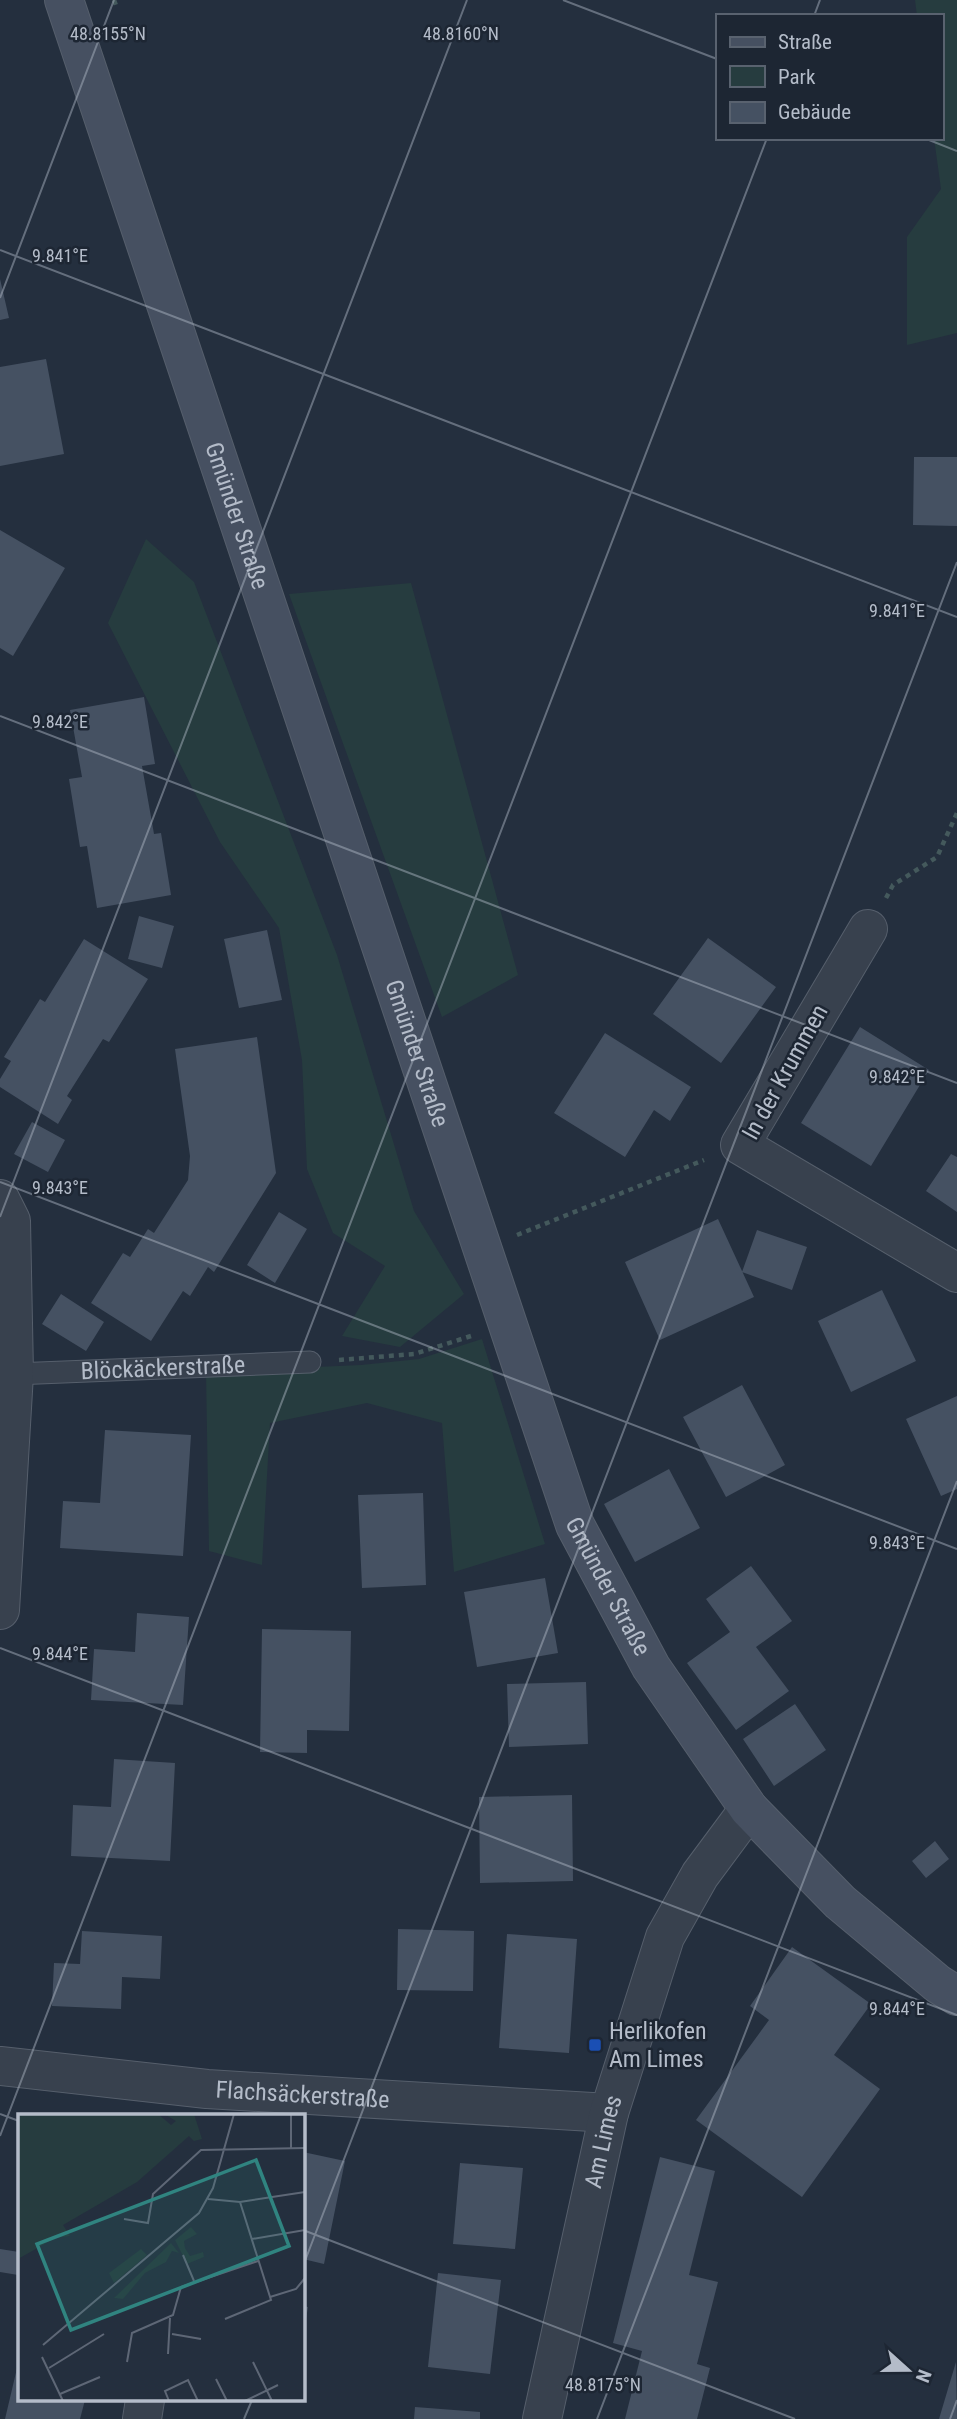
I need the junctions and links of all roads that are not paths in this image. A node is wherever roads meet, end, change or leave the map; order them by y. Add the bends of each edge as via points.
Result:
1 (64, 0) edge
2 (868, 929) road end
3 (0, 1199) edge
4 (957, 1273) edge
5 (310, 1362) road end
6 (14, 1374) junction
7 (0, 1610) edge
8 (749, 1809) junction
9 (957, 1996) edge
10 (0, 2066) edge
11 (204, 2103) edge
12 (609, 2113) junction
13 (541, 2419) edge

1 - 8 main road, Gmünder Straße via 575,1525 652,1667
2 - 4 street, In der Krummen via 740,1145
3 - 6 street via 11,1220
5 - 6 lane, Blöckäckerstraße
6 - 7 street
8 - 9 main road, Gmünder Straße via 840,1902
8 - 12 street, Am Limes via 700,1875 665,1937
10 - 11 street, Flachsäckerstraße
11 - 12 street, Flachsäckerstraße
12 - 13 street, Am Limes

